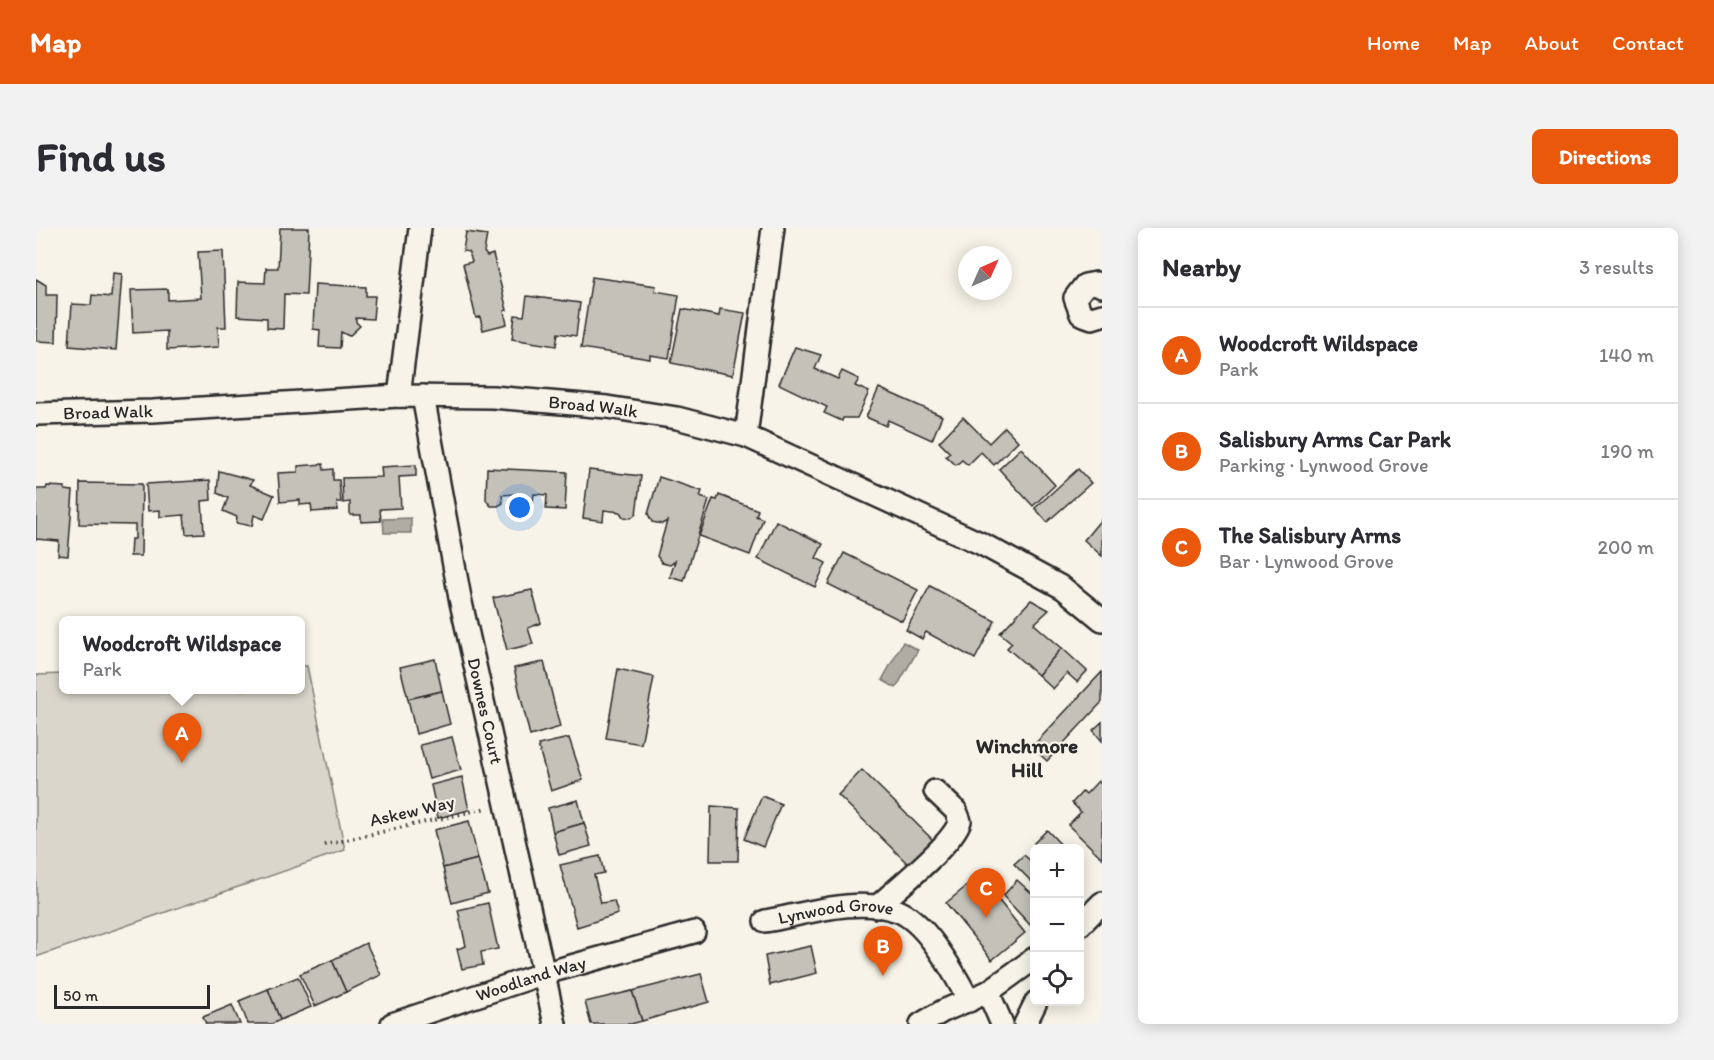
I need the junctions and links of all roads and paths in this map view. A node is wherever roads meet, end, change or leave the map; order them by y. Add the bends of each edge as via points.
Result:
1 (420, 228) edge
2 (773, 228) edge
3 (1102, 286) edge
4 (1102, 315) edge
5 (399, 396) junction
6 (423, 396) junction
7 (36, 414) edge
8 (746, 436) junction
9 (1102, 620) edge
10 (935, 791) dead end
11 (507, 803) junction
12 (324, 845) dead end
13 (1102, 903) edge
14 (877, 907) junction
15 (765, 921) dead end
16 (1084, 921) edge
17 (694, 932) dead end
18 (1030, 961) edge
19 (542, 974) junction
20 (978, 996) junction
21 (1034, 1006) edge
22 (392, 1024) edge
23 (555, 1024) edge
24 (921, 1024) edge
25 (1002, 1024) edge
26 (1025, 1024) edge

1 - 5 street
2 - 8 street
3 - 4 street via 1085,285 1076,298 1082,314 1092,318
5 - 6 street, Broad Walk
5 - 7 street, Broad Walk
6 - 8 street, Broad Walk via 493,397 607,407 677,418
6 - 11 street, Downes Court via 460,598
8 - 9 street, Broad Walk via 1029,567
10 - 14 street via 956,811 958,826
11 - 12 path, Askew Way
11 - 19 street, Downes Court
13 - 16 street
14 - 15 street, Lynwood Grove via 864,904
14 - 20 street, Lynwood Grove via 899,911 931,941
17 - 19 street, Woodland Way
18 - 20 street
19 - 22 street, Woodland Way
19 - 23 street, Downes Court
20 - 24 street
20 - 25 street, Lynwood Grove
21 - 26 street

